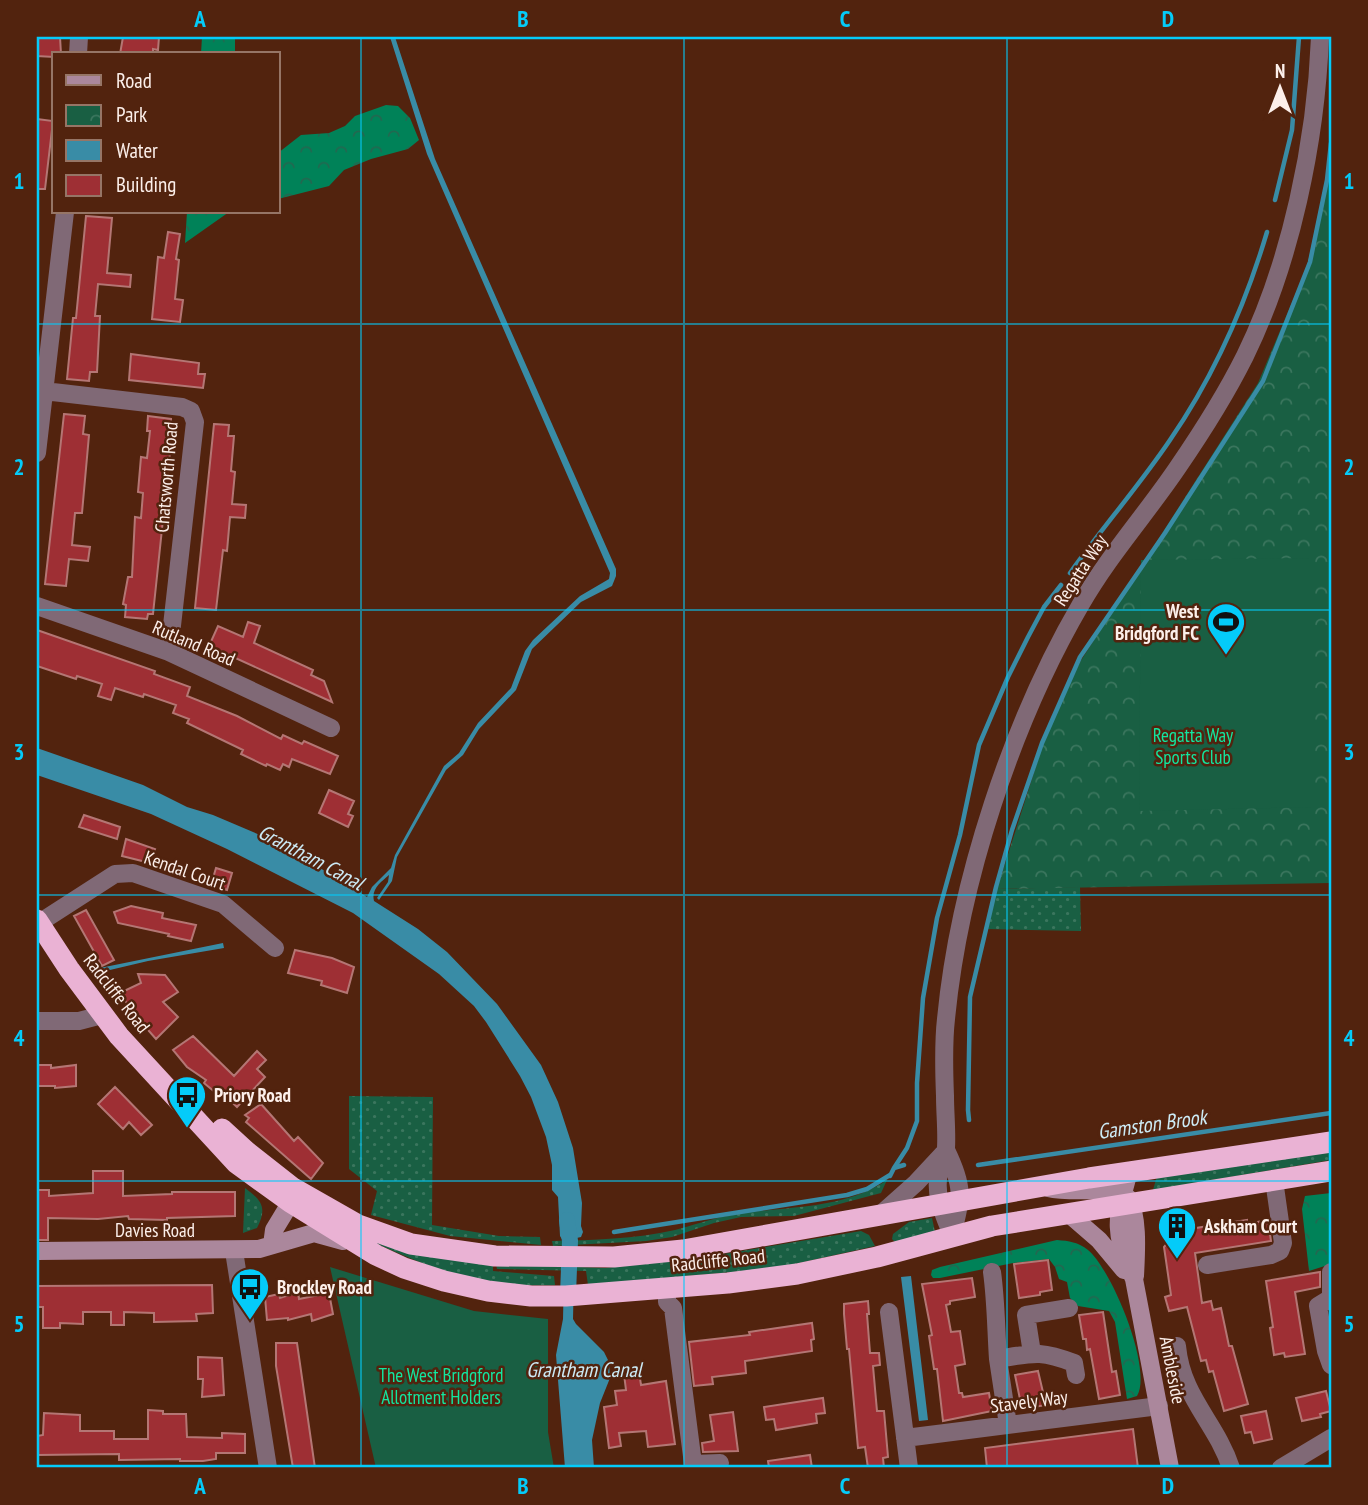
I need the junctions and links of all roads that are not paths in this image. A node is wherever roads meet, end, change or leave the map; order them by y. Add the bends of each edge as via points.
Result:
1 (1320, 37) edge
2 (65, 214) edge
3 (44, 391) junction
4 (37, 453) edge
5 (37, 606) edge
6 (169, 652) junction
7 (331, 728) dead end
8 (38, 922) edge
9 (275, 948) dead end
10 (102, 1015) junction
11 (37, 1021) edge
12 (1331, 1142) edge
13 (946, 1150) junction
14 (1331, 1171) edge
15 (1129, 1172) junction
16 (1274, 1180) junction
17 (1041, 1186) junction
18 (294, 1196) junction
19 (961, 1200) junction
20 (1124, 1201) junction
21 (940, 1204) junction
22 (880, 1214) junction
23 (1069, 1214) junction
24 (952, 1235) junction
25 (357, 1244) junction
26 (272, 1245) junction
27 (37, 1251) edge
28 (234, 1251) junction
29 (1207, 1265) dead end
30 (992, 1272) dead end
31 (1331, 1272) edge
32 (1135, 1279) junction
33 (667, 1289) junction
34 (1069, 1308) dead end
35 (890, 1312) dead end
36 (1177, 1346) dead end
37 (1032, 1353) junction
38 (998, 1359) junction
39 (1331, 1365) edge
40 (1076, 1375) dead end
41 (1159, 1406) junction
42 (1008, 1425) junction
43 (905, 1438) junction
44 (1331, 1438) edge
45 (720, 1463) dead end
46 (1287, 1467) edge
47 (268, 1468) edge
48 (909, 1468) edge
49 (1170, 1468) edge
50 (1231, 1468) edge

1 - 13 street, Regatta Way via 1301,183 1280,266 1255,334 1178,467 1080,605 1037,689 995,799 952,965 944,1041
2 - 3 street
3 - 4 street
3 - 6 street, Chatsworth Road via 191,411 195,422
5 - 6 street, Rutland Road
6 - 7 street, Rutland Road
8 - 9 street, Kendal Court via 116,874 133,873 223,904
8 - 10 highway, Radcliffe Road
10 - 11 street via 79,1021
10 - 18 highway, Radcliffe Road via 167,1088 213,1122
12 - 15 highway, Radcliffe Road
13 - 19 street, Regatta Way via 958,1175
13 - 21 street, Regatta Way via 938,1175
13 - 22 street
14 - 16 highway, Radcliffe Road
15 - 17 highway, Radcliffe Road
15 - 20 street, Ambleside
16 - 20 highway, Radcliffe Road
16 - 29 street via 1283,1243 1280,1251
17 - 19 highway, Radcliffe Road
17 - 20 street via 1110,1191
18 - 22 highway, Radcliffe Road via 411,1244 495,1256 614,1257 683,1250
18 - 25 highway, Radcliffe Road
18 - 26 street via 274,1230
19 - 21 highway, Radcliffe Road
19 - 24 street, Regatta Way
20 - 23 highway, Radcliffe Road
20 - 32 street, Ambleside via 1118,1229 1122,1252
21 - 22 highway, Radcliffe Road
21 - 24 street, Regatta Way
23 - 24 highway, Radcliffe Road
23 - 32 street
24 - 33 highway, Radcliffe Road via 797,1274
25 - 26 street, Davies Road via 314,1233
25 - 33 highway, Radcliffe Road via 404,1268 488,1291 531,1296
26 - 28 street, Davies Road
27 - 28 street, Davies Road
28 - 47 street
30 - 38 street
31 - 39 street via 1331,1298 1318,1306
32 - 41 street, Ambleside
33 - 45 street via 693,1464
34 - 37 street via 1026,1315
35 - 43 street
36 - 50 street via 1187,1389 1225,1450
37 - 38 street
37 - 40 street via 1074,1363
38 - 42 street
41 - 42 street, Stavely Way
41 - 49 street, Ambleside
42 - 43 street, Stavely Way
43 - 48 street
44 - 46 street

